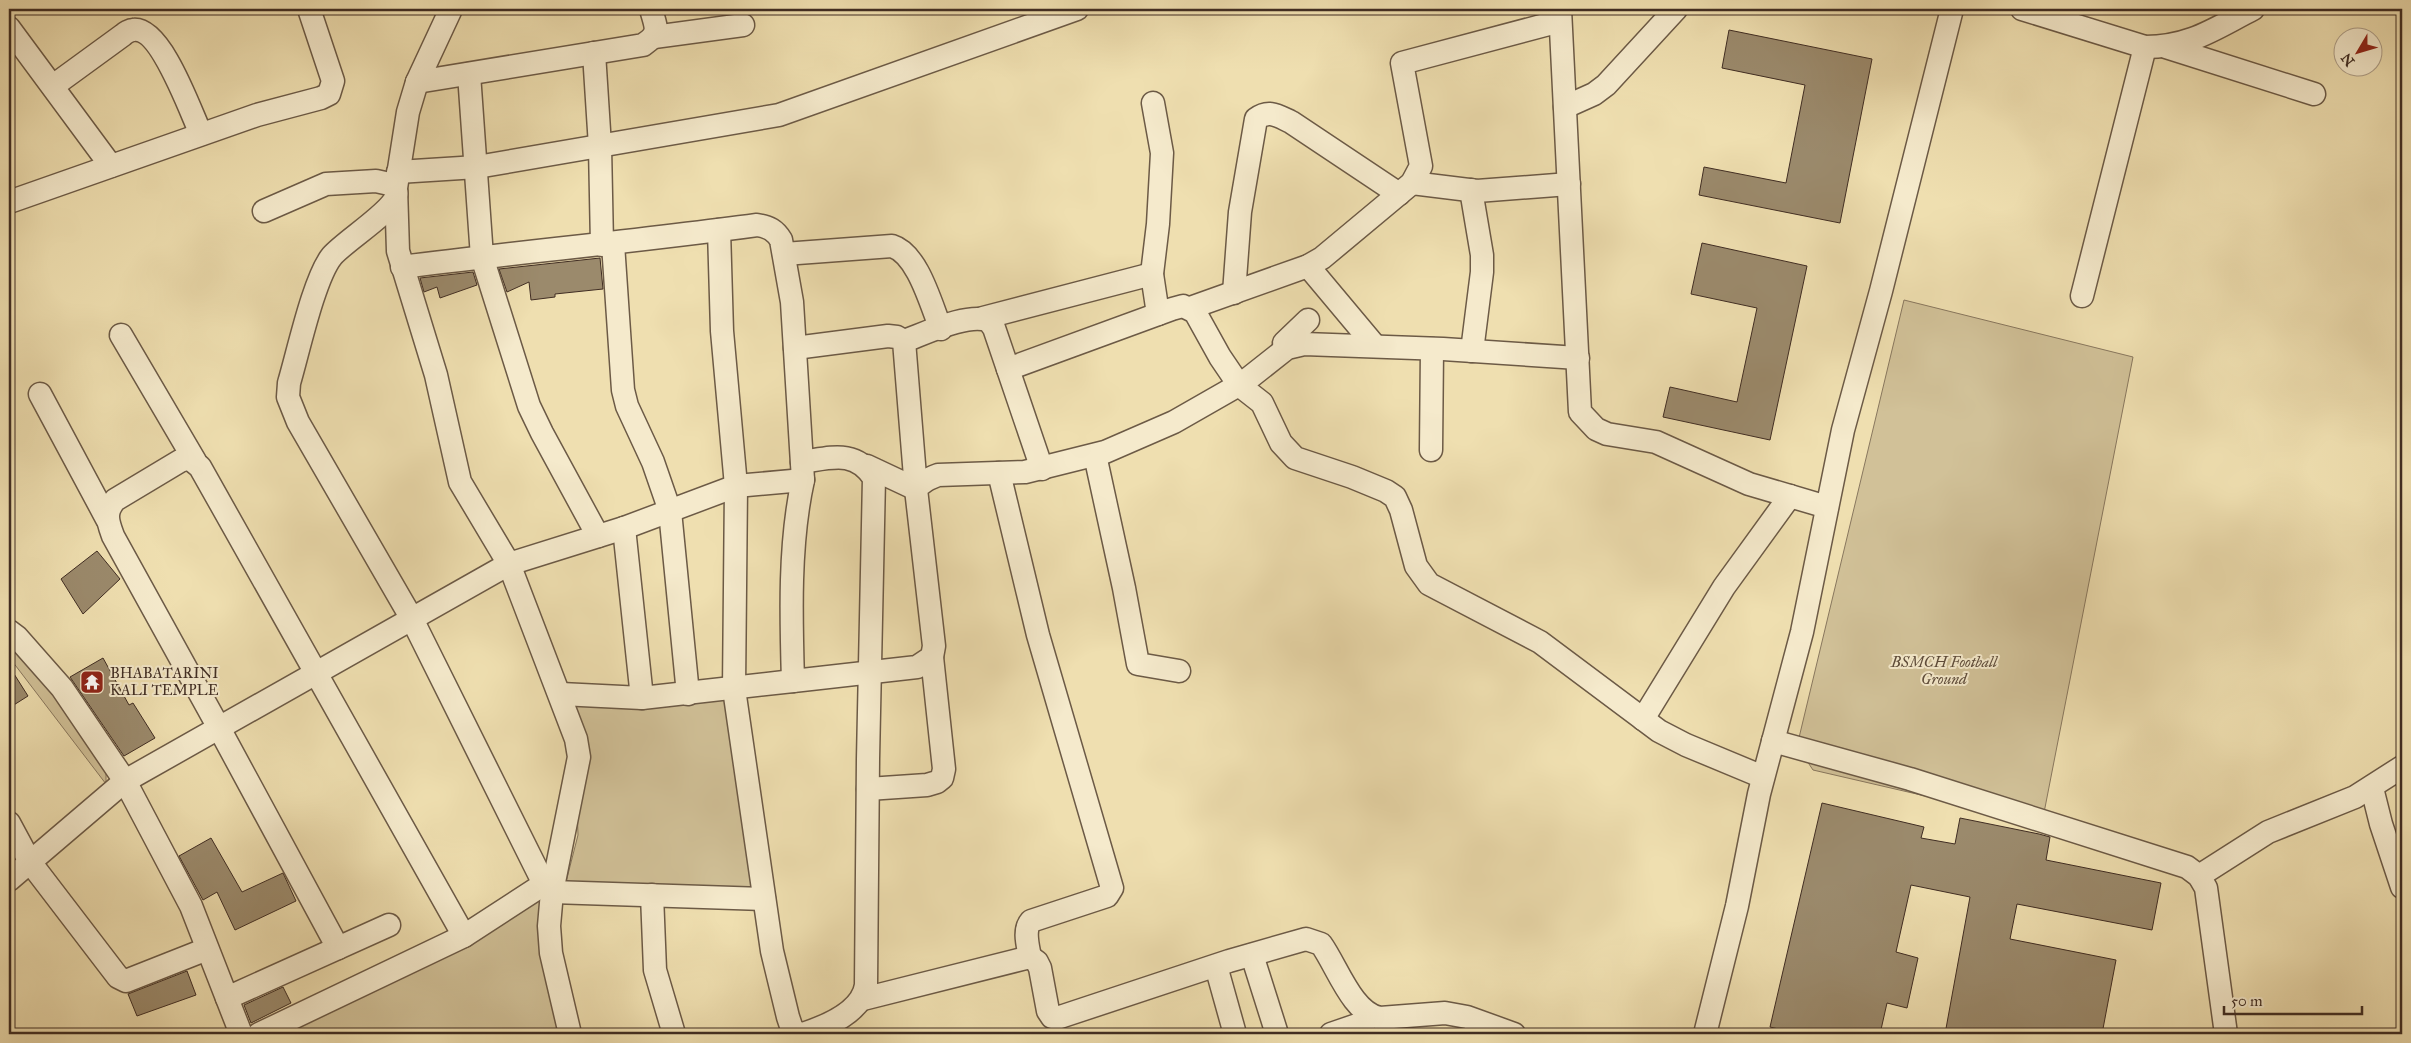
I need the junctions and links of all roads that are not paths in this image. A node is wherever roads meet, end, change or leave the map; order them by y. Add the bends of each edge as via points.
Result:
1 (309, 9) edge
2 (651, 9) edge
3 (1077, 9) edge
4 (1676, 9) edge
5 (1952, 9) edge
6 (2022, 9) edge
7 (2252, 9) edge
8 (449, 10) edge
9 (1560, 15) edge
10 (743, 25) dead end
11 (9, 28) edge
12 (654, 37) junction
13 (2156, 47) junction
14 (594, 53) junction
15 (469, 74) junction
16 (417, 82) junction
17 (53, 86) junction
18 (2314, 94) dead end
19 (1153, 103) dead end
20 (1565, 107) junction
21 (201, 134) junction
22 (600, 146) junction
23 (111, 166) junction
24 (477, 167) junction
25 (397, 180) junction
26 (1569, 184) junction
27 (1406, 189) junction
28 (1471, 190) junction
29 (9, 202) edge
30 (264, 211) dead end
31 (719, 230) junction
32 (607, 244) junction
33 (784, 254) junction
34 (482, 257) junction
35 (1308, 266) junction
36 (402, 267) junction
37 (1152, 274) junction
38 (1234, 293) junction
39 (2082, 296) dead end
40 (1190, 308) junction
41 (1158, 314) junction
42 (983, 318) junction
43 (1308, 320) dead end
44 (941, 329) junction
45 (121, 335) dead end
46 (904, 341) junction
47 (1375, 346) junction
48 (795, 348) junction
49 (1287, 348) junction
50 (1432, 349) junction
51 (1472, 351) junction
52 (1578, 358) junction
53 (1008, 369) junction
54 (1239, 385) junction
55 (40, 394) dead end
56 (1431, 450) dead end
57 (1095, 455) junction
58 (195, 461) junction
59 (867, 466) junction
60 (1042, 468) junction
61 (802, 471) junction
62 (999, 473) junction
63 (736, 486) junction
64 (916, 489) junction
65 (1790, 496) junction
66 (1827, 507) junction
67 (670, 511) junction
68 (107, 519) junction
69 (624, 528) junction
70 (598, 536) junction
71 (509, 564) junction
72 (412, 619) junction
73 (9, 632) edge
74 (932, 657) junction
75 (870, 670) junction
76 (1179, 671) dead end
77 (317, 673) junction
78 (793, 680) junction
79 (734, 689) junction
80 (561, 694) junction
81 (688, 694) junction
82 (642, 698) junction
83 (1643, 719) junction
84 (219, 728) junction
85 (1773, 741) junction
86 (2402, 767) edge
87 (1763, 777) junction
88 (125, 781) junction
89 (2372, 788) junction
90 (868, 789) junction
91 (9, 822) edge
92 (30, 862) junction
93 (2199, 876) junction
94 (9, 880) edge
95 (2402, 887) edge
96 (548, 888) junction
97 (652, 895) junction
98 (764, 899) junction
99 (389, 925) dead end
100 (464, 936) junction
101 (338, 948) junction
102 (207, 949) junction
103 (1252, 954) junction
104 (1030, 957) junction
105 (1216, 966) junction
106 (227, 998) junction
107 (863, 999) junction
108 (1371, 1016) junction
109 (241, 1034) edge
110 (259, 1034) edge
111 (570, 1034) edge
112 (674, 1034) edge
113 (799, 1034) edge
114 (804, 1034) edge
115 (1235, 1034) edge
116 (1277, 1034) edge
117 (1331, 1034) edge
118 (1514, 1034) edge
119 (1704, 1034) edge
120 (2226, 1034) edge

1 - 21 street via 333,81 328,94
2 - 12 street via 656,30
3 - 22 street via 779,115
4 - 20 street via 1606,85
5 - 66 street via 1843,430
6 - 13 street
7 - 13 street via 2197,38
8 - 16 street
9 - 20 street
9 - 27 street via 1402,63 1421,166
10 - 12 street
11 - 17 street
12 - 14 street via 643,45
13 - 18 street
13 - 39 street
14 - 15 street
14 - 22 street
15 - 16 street
15 - 24 street
16 - 25 street via 408,112
17 - 21 street via 122,35 133,30 142,31 163,51
17 - 23 street
19 - 37 street via 1162,153
20 - 26 street
21 - 23 street
22 - 24 street
22 - 32 street
23 - 29 street
24 - 25 street
24 - 34 street
25 - 30 street via 394,185 376,182 326,184
25 - 36 street via 398,251
25 - 72 street via 396,196 389,208 341,247 326,266 318,283 288,397 298,422
26 - 28 street
26 - 52 street
27 - 28 street
27 - 35 street
27 - 38 street via 1291,122 1272,113 1262,114 1256,119 1240,212
28 - 51 street via 1482,255
31 - 32 street
31 - 33 street via 767,226 777,233
31 - 63 street via 722,331
32 - 34 street
32 - 67 street via 622,390
33 - 44 street via 900,248 913,262
33 - 48 street
34 - 36 street
34 - 70 street via 529,406
35 - 38 street
35 - 47 street
36 - 71 street via 436,375 460,482
37 - 41 street
37 - 42 street
38 - 40 street
40 - 41 street via 1183,306
40 - 54 street via 1201,319
41 - 53 street
42 - 44 street
42 - 53 street via 994,328
43 - 49 street via 1284,343
44 - 46 street
45 - 58 street
46 - 48 street via 888,336
46 - 64 street
47 - 49 street via 1304,344
47 - 50 street
48 - 61 street
49 - 54 street
50 - 51 street
50 - 56 street
51 - 52 street
52 - 65 street via 1580,412 1596,429 1607,434 1656,442 1749,484
53 - 60 street
54 - 57 street via 1174,422
54 - 83 street via 1262,403 1281,443 1295,458 1352,476 1395,497 1416,566 1429,584 1540,642
55 - 68 street
57 - 60 street
57 - 76 street via 1138,664
58 - 68 street via 189,458 180,461 115,500 108,508
58 - 77 street
59 - 61 street via 850,458
59 - 64 street
59 - 75 street via 874,478
60 - 62 street
61 - 63 street
61 - 78 street via 791,609
62 - 64 street via 938,476
62 - 104 street via 1043,652 1112,888 1107,896 1031,922 1026,931
63 - 67 street
63 - 79 street
64 - 74 street via 934,646
65 - 66 street
65 - 83 street via 1724,587
66 - 85 street via 1802,632
67 - 69 street
67 - 81 street
68 - 84 street via 113,536
69 - 70 street
69 - 82 street
70 - 71 street
71 - 72 street
71 - 80 street
72 - 77 street
72 - 96 street
73 - 88 street via 62,688
74 - 75 street via 917,666
74 - 90 street via 944,769 942,778 927,784
75 - 78 street
75 - 90 street
77 - 84 street
77 - 100 street
78 - 79 street
79 - 81 street
79 - 98 street
80 - 82 street
80 - 96 street via 579,757
81 - 82 street
83 - 87 street via 1686,745
84 - 88 street
84 - 101 street
85 - 87 street
85 - 93 street via 1919,782 2187,867
86 - 89 street
87 - 119 street via 1737,906
88 - 92 street
88 - 102 street via 191,906
89 - 93 street via 2268,832
89 - 95 street
90 - 107 street via 866,985
91 - 92 street
92 - 94 street
92 - 102 street via 118,977 126,981
93 - 120 street via 2206,888
96 - 97 street
96 - 100 street
96 - 111 street via 551,953
97 - 98 street
97 - 112 street via 655,970
98 - 113 street via 772,952 788,1018 792,1029
99 - 101 street
100 - 110 street
101 - 106 street
102 - 106 street
103 - 105 street
103 - 108 street via 1306,939 1321,944 1358,1006
103 - 116 street
104 - 105 street via 1040,968 1048,1011 1057,1018
104 - 107 street
105 - 115 street
106 - 109 street
107 - 114 street via 837,1019
108 - 117 street via 1363,1023
108 - 118 street via 1445,1013 1467,1017

